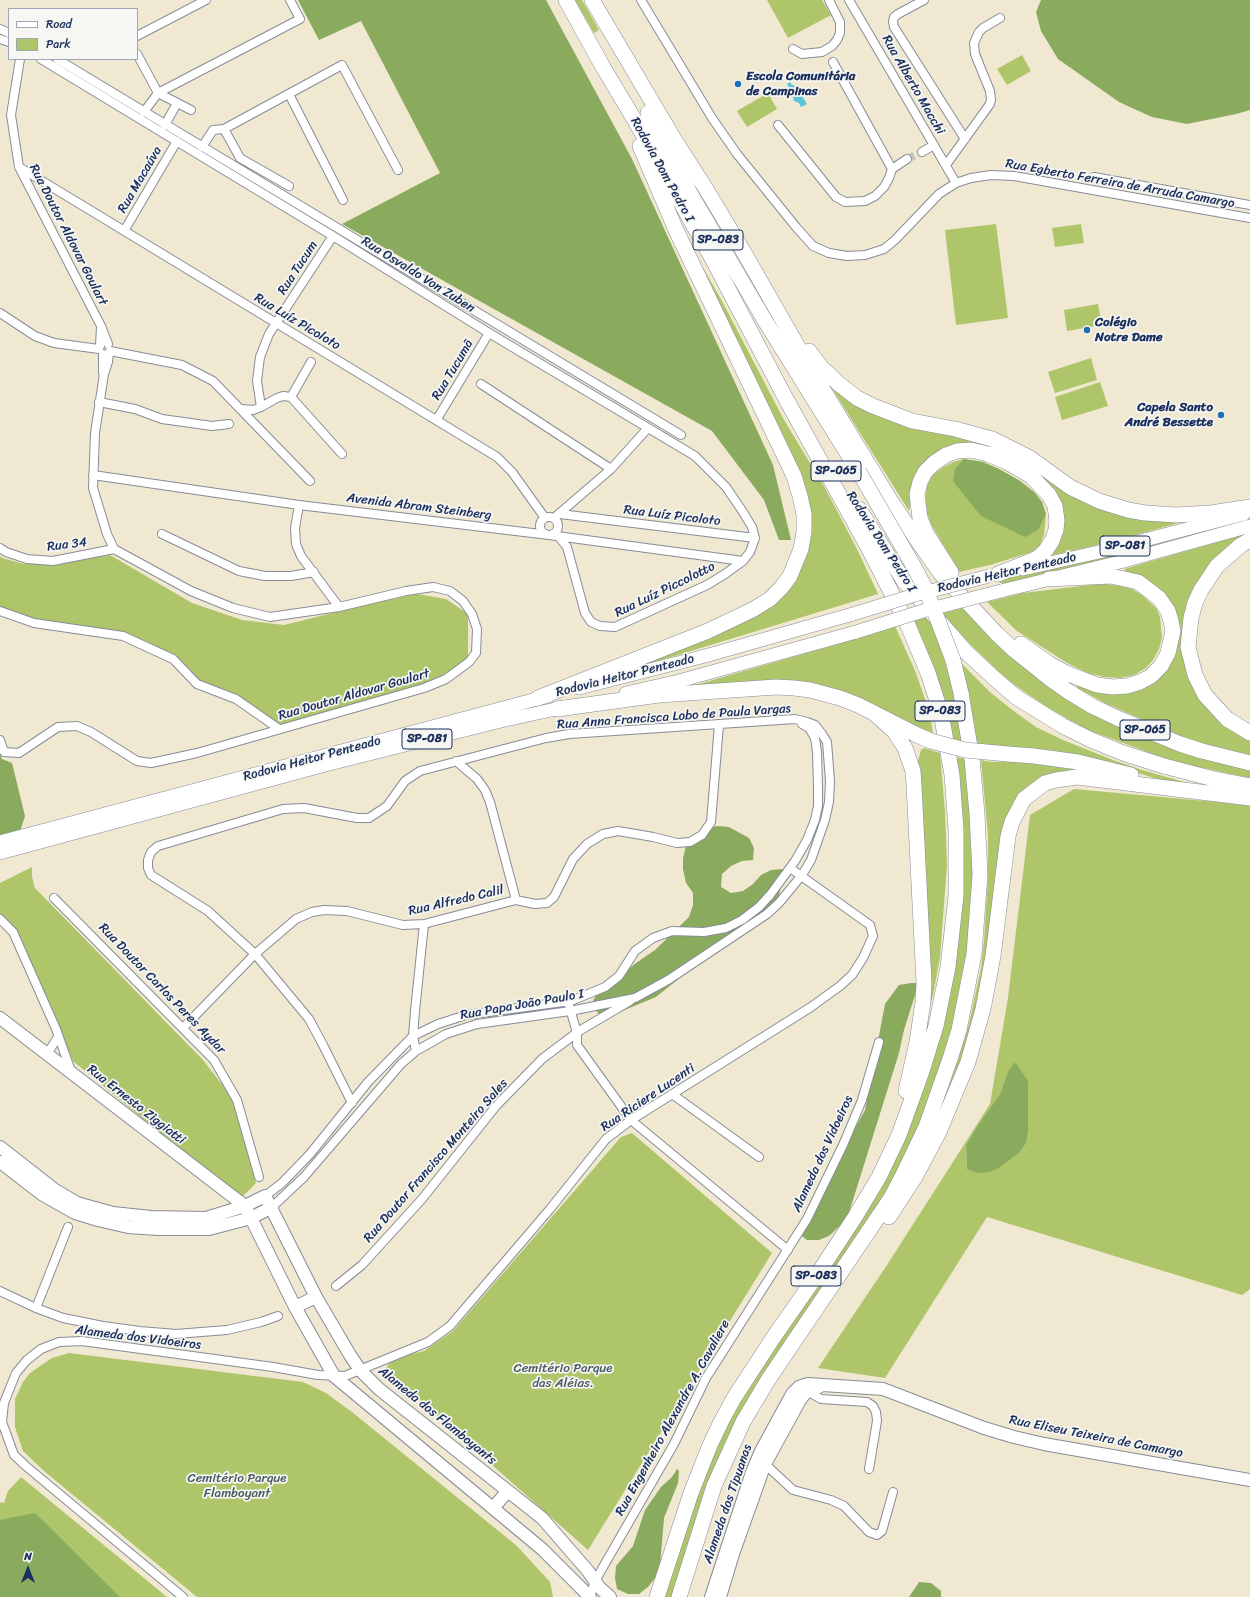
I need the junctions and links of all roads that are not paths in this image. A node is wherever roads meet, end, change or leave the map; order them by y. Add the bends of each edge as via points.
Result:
1 (206, 0) edge
2 (290, 0) edge
3 (566, 0) edge
4 (591, 0) edge
5 (642, 0) edge
6 (829, 0) edge
7 (849, 0) edge
8 (924, 0) edge
9 (1000, 18) dead end
10 (138, 35) edge
11 (793, 49) dead end
12 (138, 56) edge
13 (20, 60) edge
14 (43, 60) edge
15 (59, 60) edge
16 (833, 62) dead end
17 (603, 67) junction
18 (158, 92) junction
19 (289, 94) junction
20 (177, 103) junction
21 (190, 110) dead end
22 (144, 112) junction
23 (165, 125) junction
24 (778, 125) dead end
25 (224, 129) junction
26 (965, 139) junction
27 (177, 141) junction
28 (934, 145) junction
29 (202, 147) junction
30 (922, 152) tunnel mouth
31 (907, 159) tunnel mouth
32 (946, 165) junction
33 (19, 167) junction
34 (892, 169) junction
35 (398, 170) dead end
36 (1094, 177) dead end
37 (956, 183) junction
38 (289, 186) dead end
39 (706, 189) junction
40 (342, 200) dead end
41 (1250, 205) edge
42 (1250, 218) edge
43 (124, 231) junction
44 (333, 236) junction
45 (712, 258) junction
46 (0, 313) edge
47 (276, 324) junction
48 (489, 333) junction
49 (105, 349) junction
50 (311, 362) dead end
51 (480, 384) dead end
52 (291, 396) junction
53 (99, 402) junction
54 (262, 407) junction
55 (242, 409) junction
56 (437, 419) junction
57 (229, 424) dead end
58 (648, 428) junction
59 (681, 435) dead end
60 (342, 454) dead end
61 (611, 469) junction
62 (93, 475) junction
63 (310, 481) dead end
64 (299, 505) junction
65 (1250, 507) edge
66 (1250, 512) edge
67 (557, 516) junction
68 (545, 518) junction
69 (1250, 526) edge
70 (162, 534) dead end
71 (549, 535) junction
72 (559, 537) junction
73 (755, 538) junction
74 (1250, 540) edge
75 (0, 548) edge
76 (114, 549) junction
77 (743, 561) junction
78 (314, 572) junction
79 (993, 575) junction
80 (1050, 579) junction
81 (339, 607) junction
82 (0, 611) edge
83 (977, 611) junction
84 (538, 698) junction
85 (557, 709) junction
86 (875, 714) junction
87 (795, 719) junction
88 (719, 725) junction
89 (279, 729) junction
90 (1250, 733) edge
91 (0, 740) edge
92 (817, 752) joint
93 (456, 761) junction
94 (1250, 763) edge
95 (1250, 786) edge
96 (1194, 791) junction
97 (1250, 798) edge
98 (0, 842) edge
99 (27, 846) junction
100 (0, 853) edge
101 (0, 860) edge
102 (790, 868) junction
103 (802, 875) junction
104 (54, 898) dead end
105 (516, 900) junction
106 (0, 919) edge
107 (424, 924) junction
108 (255, 954) junction
109 (635, 998) junction
110 (568, 1001) junction
111 (570, 1011) junction
112 (0, 1018) edge
113 (183, 1028) junction
114 (577, 1033) junction
115 (413, 1036) junction
116 (58, 1037) junction
117 (879, 1042) dead end
118 (416, 1051) junction
119 (47, 1054) junction
120 (72, 1074) junction
121 (672, 1094) junction
122 (352, 1103) junction
123 (631, 1120) junction
124 (0, 1147) edge
125 (759, 1157) dead end
126 (0, 1162) edge
127 (259, 1177) dead end
128 (265, 1196) junction
129 (245, 1206) junction
130 (272, 1207) junction
131 (251, 1218) junction
132 (68, 1227) dead end
133 (845, 1233) junction
134 (788, 1250) junction
135 (336, 1286) dead end
136 (0, 1291) edge
137 (316, 1297) junction
138 (295, 1307) junction
139 (36, 1308) junction
140 (278, 1316) dead end
141 (786, 1353) junction
142 (360, 1370) junction
143 (334, 1376) junction
144 (824, 1385) junction
145 (807, 1391) junction
146 (777, 1431) junction
147 (761, 1461) junction
148 (868, 1469) dead end
149 (1250, 1480) edge
150 (508, 1491) junction
151 (893, 1492) dead end
152 (493, 1508) junction
153 (732, 1547) junction
154 (594, 1581) junction
155 (183, 1597) edge
156 (590, 1597) edge
157 (610, 1597) edge
158 (658, 1597) edge
159 (679, 1597) edge
160 (711, 1597) edge
161 (720, 1597) edge

1 - 10 street
2 - 18 street via 300,19
3 - 17 highway, Rodovia Dom Pedro I / SP-065
4 - 39 highway, Rodovia Dom Pedro I / SP-065
4 - 141 highway, SP-083, bridge via 690,193 914,566 940,623 953,660 972,760 980,875 974,954 959,1030 926,1128 891,1198
5 - 37 street, Rua Egberto Ferreira de Arruda Camargo via 712,118 742,160 813,246 829,253 847,256 866,255 884,249 940,194
6 - 11 street via 840,22 837,40 822,52 802,54
7 - 28 street, Rua Alberto Macchi
8 - 26 street via 894,17 894,27
9 - 26 street via 983,28 974,43 975,54 990,91 991,100 988,109
12 - 18 street
13 - 33 street, Rua Doutor Aldovar Goulart via 11,115
14 - 27 street, Rua Osvaldo Von Zuben
15 - 22 street, Rua Osvaldo Von Zuben
16 - 34 street
17 - 45 highway, Rodovia Dom Pedro I / SP-065
17 - 84 highway via 676,230 794,476 804,514 804,532 802,548 790,576 770,599 754,609 708,632
18 - 20 street
18 - 22 street
19 - 25 street
19 - 35 street via 342,65
19 - 40 street
20 - 21 street
20 - 23 street
22 - 23 street, Rua Osvaldo Von Zuben
23 - 29 street, Rua Osvaldo Von Zuben
24 - 34 street via 836,197 845,202 865,201 875,196 884,187
25 - 29 street via 213,130
25 - 38 street via 240,158
26 - 32 street
27 - 43 street, Rua Macaúva
27 - 44 street, Rua Osvaldo Von Zuben
28 - 30 street
28 - 32 street, Rua Alberto Macchi
29 - 59 street, Rua Osvaldo Von Zuben
31 - 34 street
32 - 37 street, Rua Alberto Macchi
33 - 43 street, Rua Luíz Picoloto
33 - 49 street, Rua Doutor Aldovar Goulart via 101,326
36 - 41 street
37 - 42 street, Rua Egberto Ferreira de Arruda Camargo via 991,175 1014,176
39 - 65 highway via 740,235 806,348 821,367 857,398 906,419 955,428 992,439 1030,458 1084,495 1114,506 1145,513 1176,515
39 - 83 highway, Rodovia Dom Pedro I / SP-065 via 814,375 894,505 937,568
43 - 47 street, Rua Luíz Picoloto
44 - 47 street, Rua Tucum
44 - 48 street, Rua Osvaldo Von Zuben
45 - 95 highway, Rodovia Dom Pedro I / SP-065 via 797,406 904,581 966,652 1016,697 1057,723 1089,739 1164,766
45 - 133 highway, SP-083 via 907,624 935,692 952,775 957,861 954,920 948,968 936,1026 906,1116 889,1157
46 - 49 street via 35,336 54,343
47 - 54 street, Rua Tucum via 260,357 257,381
47 - 56 street, Rua Luíz Picoloto
48 - 56 street, Rua Tucumã
48 - 58 street, Rua Osvaldo Von Zuben
49 - 53 street, Rua Doutor Aldovar Goulart
49 - 55 street via 182,365 213,381
50 - 52 street
51 - 61 street
52 - 54 street via 276,398
52 - 60 street
53 - 57 street via 135,409 162,419 212,426
53 - 62 street, Rua Doutor Aldovar Goulart
54 - 55 street via 253,410
55 - 63 street
56 - 68 street, Rua Luíz Picoloto via 497,457 512,472
58 - 61 street
58 - 73 street, Rua Osvaldo Von Zuben via 695,456 726,487 752,527
61 - 67 street
62 - 64 street, Avenida Abram Steinberg
62 - 76 street, Rua Doutor Aldovar Goulart via 93,488
64 - 71 street, Avenida Abram Steinberg
64 - 78 street via 294,528 296,544
66 - 79 main road, Rodovia Heitor Penteado / SP-081 via 1099,552
67 - 68 street
67 - 71 street via 557,530
67 - 73 street, Rua Luíz Picoloto
68 - 71 street via 540,526 541,530
69 - 80 main road, Rodovia Heitor Penteado / SP-081
70 - 78 street via 239,571 265,576 291,576
71 - 72 street, Avenida Abram Steinberg
72 - 77 street, Avenida Abram Steinberg
72 - 77 street, Rua Luíz Piccolotto via 567,547 585,613 591,622 600,626 615,627 707,585
73 - 77 street via 750,552
74 - 90 highway via 1217,566 1201,590 1191,618 1188,647 1194,675 1205,695 1227,719
75 - 76 street, Rua 34 via 27,559 53,561
76 - 81 street, Rua Doutor Aldovar Goulart via 190,591 233,608 270,617
78 - 81 street
79 - 83 highway via 1035,559 1046,550 1056,530 1055,506 1041,485 1007,462 971,450 946,455 925,472 920,482 917,494 920,518 926,533
79 - 84 main road, Rodovia Heitor Penteado / SP-081, bridge via 705,656
80 - 83 highway via 1111,576 1138,582 1150,590 1168,611 1171,621 1171,641 1161,666 1151,676 1127,686 1097,685 1048,663
80 - 85 main road, Rodovia Heitor Penteado / SP-081, bridge via 924,611 679,681
81 - 89 street, Rua Doutor Aldovar Goulart via 433,586 450,591 463,601 472,614 477,629 476,653 469,662 446,679 424,688
82 - 89 street via 34,623 123,636 173,659 197,684 236,699
83 - 94 highway, Rodovia Dom Pedro I / SP-065 via 996,633 1032,665 1092,706 1180,744
84 - 98 main road, Rodovia Heitor Penteado / SP-081
85 - 86 highway via 659,696 776,688 825,693
85 - 99 main road, Rodovia Heitor Penteado / SP-081 via 328,764
86 - 96 highway, bridge via 931,741 965,750 1091,764
86 - 133 highway via 886,722 899,738 912,770 923,939 923,1002 914,1062 899,1112 879,1163
87 - 88 street, Rua Anna Francisca Lobo de Paula Vargas
87 - 92 street, Rua Anna Francisca Lobo de Paula Vargas via 809,728 815,738
87 - 103 street, Rua Papa João Paulo I via 815,725 827,742 830,782 829,802 819,840
88 - 93 street, Rua Anna Francisca Lobo de Paula Vargas via 569,734
88 - 105 street, Rua Alfredo Calil via 711,822 702,835 690,842 677,843 618,831 603,834 587,844 573,859 554,897 547,903 535,904
89 - 91 street, Rua Doutor Aldovar Goulart via 198,753 151,763 137,761 91,732 76,726 58,727 19,753 4,752
92 - 102 street, Rua Papa João Paulo I via 818,806 815,820 807,840
93 - 105 street via 477,779 487,796
93 - 108 street, Rua Anna Francisca Lobo de Paula Vargas via 420,770 405,781 387,806 369,818 304,808 283,809 158,846 150,852 148,868 151,874 208,911
96 - 97 highway
96 - 141 highway via 1077,777 1045,783 1024,799 1008,836 993,956 983,1009 968,1062 952,1102 927,1157 903,1198
99 - 100 main road, Rodovia Heitor Penteado / SP-081
99 - 101 street
102 - 103 street, Rua Riciere Lucenti
102 - 110 street, Rua Papa João Paulo I via 759,907 742,920 726,928 704,932 672,931 653,938 635,952 619,976 605,987
103 - 109 street, Rua Papa João Paulo I via 767,914 668,980
103 - 121 street, Rua Riciere Lucenti via 870,925 873,936 863,958 852,975 834,991
104 - 113 street, Rua Doutor Carlos Peres Aydar
105 - 107 street, Rua Alfredo Calil
106 - 116 street via 13,932
107 - 108 street, Rua Alfredo Calil via 402,925 347,911 312,912 296,919
107 - 115 street
108 - 113 street, Rua Alfredo Calil
108 - 122 street via 309,1018
109 - 111 street, Rua Papa João Paulo I
109 - 114 street, Rua Doutor Francisco Monteiro Sales
110 - 111 street
110 - 115 street, Rua Papa João Paulo I via 466,1015
111 - 114 street
111 - 118 street, Rua Papa João Paulo I via 477,1024 446,1034
112 - 119 street, Rua Ernesto Ziggiatti
113 - 127 street, Rua Doutor Carlos Peres Aydar via 214,1060 237,1100
114 - 123 street via 577,1046
114 - 135 street, Rua Doutor Francisco Monteiro Sales via 542,1059 496,1106 422,1199 362,1265
115 - 118 street
115 - 122 street, Rua Papa João Paulo I via 368,1082
116 - 119 street
116 - 120 street
117 - 134 street, Alameda dos Vidoeiros via 862,1100 843,1145
118 - 130 street, Rua Papa João Paulo I via 401,1064 304,1177
119 - 120 street, Rua Ernesto Ziggiatti
120 - 129 street, Rua Ernesto Ziggiatti
121 - 123 street, Rua Riciere Lucenti
121 - 125 street
122 - 128 street, Rua Papa João Paulo I via 310,1154 282,1183
123 - 134 street
123 - 142 street, Rua Riciere Lucenti via 606,1139 450,1326 428,1342
124 - 129 street, Rua Papa João Paulo I via 55,1190 77,1203 113,1214 206,1218
126 - 131 street, Rua Papa João Paulo I via 43,1195 75,1213 128,1227 209,1229
128 - 129 street, Rua Papa João Paulo I
128 - 130 street
129 - 131 street, Rua Ernesto Ziggiatti
130 - 131 street, Rua Papa João Paulo I
130 - 137 street, Alameda dos Flamboyants
131 - 138 street
132 - 139 street
133 - 158 highway, SP-083 via 772,1338 722,1420 691,1493
134 - 154 street, Rua Engenheiro Alexandre A. Cavaliere via 706,1378 674,1444
136 - 139 street
137 - 138 street
137 - 142 street, Alameda dos Flamboyants
138 - 143 street
139 - 140 street via 63,1318 103,1326 176,1334 227,1330
141 - 159 highway, SP-083 via 755,1400 733,1442 704,1514
142 - 143 street, Rua Riciere Lucenti via 345,1376
142 - 150 street, Alameda dos Flamboyants via 379,1389
143 - 152 street
143 - 155 street, Alameda dos Vidoeiros via 82,1341 59,1342 41,1350 27,1360 16,1373 4,1403 2,1422 14,1455
144 - 145 street
144 - 146 street, Alameda dos Tipuanas via 799,1386 792,1394
144 - 149 street, Rua Eliseu Teixeira de Camargo via 883,1389 984,1428 1044,1444
145 - 146 street, Alameda dos Tipuanas
145 - 148 street via 821,1399 867,1402 873,1406 877,1421
146 - 147 street, Alameda dos Tipuanas
147 - 151 street via 793,1490 844,1506 869,1532 877,1535 882,1531
147 - 153 street, Alameda dos Tipuanas
150 - 152 street
150 - 154 street, Alameda dos Flamboyants via 542,1518
152 - 156 street via 542,1549
153 - 160 street, Alameda dos Tipuanas
153 - 161 street, Alameda dos Tipuanas
154 - 156 street
154 - 157 street, Alameda dos Flamboyants

